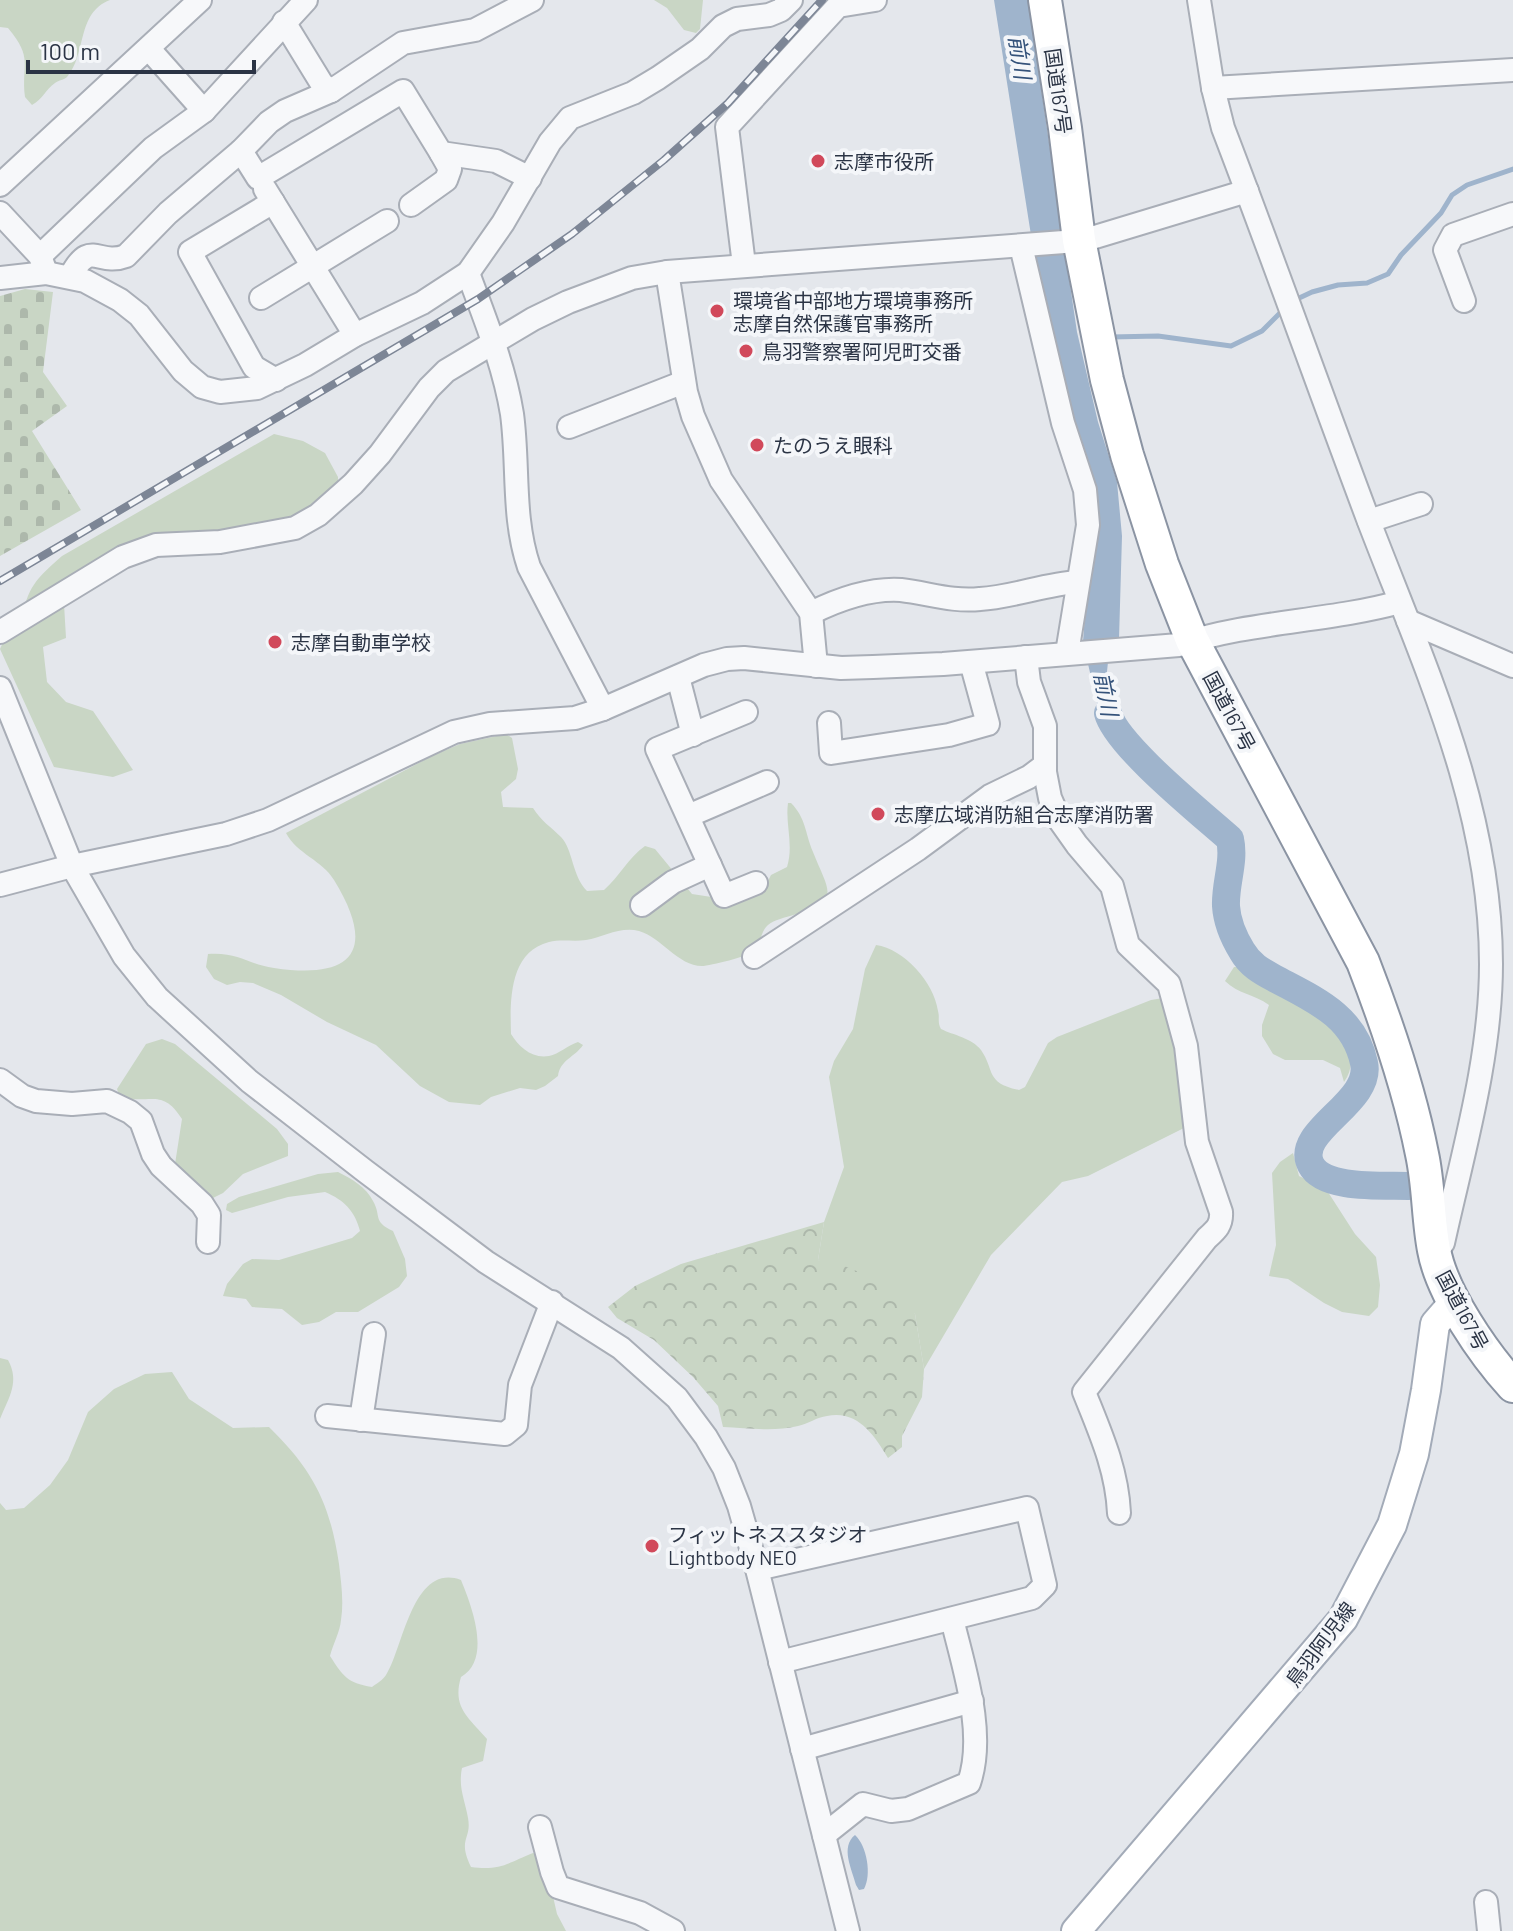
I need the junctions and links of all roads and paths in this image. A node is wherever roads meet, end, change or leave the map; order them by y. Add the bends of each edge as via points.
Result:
1 (200, 0) edge
2 (306, 0) edge
3 (791, 0) edge
4 (875, 0) edge
5 (1045, 0) edge
6 (1199, 0) edge
7 (519, 3) edge
8 (284, 22) junction
9 (149, 49) junction
10 (1513, 70) edge
11 (1213, 88) junction
12 (331, 91) junction
13 (204, 111) junction
14 (241, 151) junction
15 (441, 153) junction
16 (258, 178) junction
17 (530, 178) junction
18 (0, 185) edge
19 (1247, 191) junction
20 (273, 202) junction
21 (411, 205) dead end
22 (0, 213) edge
23 (1513, 214) edge
24 (387, 221) dead end
25 (1072, 241) junction
26 (1025, 245) junction
27 (43, 264) junction
28 (744, 265) junction
29 (314, 267) junction
30 (667, 272) junction
31 (468, 273) junction
32 (70, 277) junction
33 (0, 278) edge
34 (261, 298) dead end
35 (1464, 301) dead end
36 (355, 335) junction
37 (494, 342) junction
38 (276, 380) junction
39 (684, 382) junction
40 (569, 427) dead end
41 (1421, 504) dead end
42 (1369, 521) junction
43 (1078, 582) junction
44 (1404, 611) junction
45 (811, 613) junction
46 (0, 632) edge
47 (1192, 640) junction
48 (1072, 652) junction
49 (1026, 657) junction
50 (971, 662) junction
51 (816, 666) junction
52 (1513, 666) edge
53 (678, 677) junction
54 (0, 688) edge
55 (603, 709) junction
56 (746, 712) dead end
57 (829, 723) dead end
58 (693, 735) junction
59 (1045, 765) junction
60 (767, 782) dead end
61 (688, 816) junction
62 (710, 865) junction
63 (72, 866) junction
64 (756, 883) dead end
65 (0, 885) edge
66 (642, 905) dead end
67 (754, 957) dead end
68 (0, 1080) edge
69 (208, 1242) dead end
70 (1434, 1252) junction
71 (1455, 1301) junction
72 (552, 1302) junction
73 (374, 1334) dead end
74 (1513, 1386) edge
75 (327, 1416) dead end
76 (361, 1420) junction
77 (1119, 1513) dead end
78 (757, 1569) junction
79 (952, 1619) junction
80 (780, 1662) junction
81 (972, 1701) junction
82 (802, 1749) junction
83 (540, 1827) dead end
84 (824, 1835) junction
85 (1486, 1902) dead end
86 (673, 1931) edge
87 (848, 1931) edge
88 (1076, 1931) edge
89 (1489, 1931) edge

1 - 9 street
2 - 8 street
3 - 17 street via 769,15 723,26 658,78 570,118
4 - 28 street via 838,6 727,127
5 - 25 highway, 国道167号 via 1065,128
6 - 11 street
7 - 12 street via 475,30 403,43
8 - 12 street
8 - 13 street
9 - 13 street
9 - 18 street
10 - 11 street
11 - 19 street
12 - 14 street via 285,111
13 - 27 street via 153,148
14 - 16 street
14 - 32 street via 126,256 87,256
15 - 16 street via 403,91
15 - 17 street via 496,161
15 - 21 street via 450,169 446,180
16 - 20 street
17 - 31 street
19 - 25 street
19 - 42 street
20 - 29 street
20 - 38 street via 190,252 254,367
22 - 27 street
23 - 35 street via 1453,235 1448,242 1445,250
24 - 29 street
25 - 26 street
25 - 47 highway, 国道167号 via 1127,455
26 - 28 street
26 - 43 street via 1063,423 1085,490 1088,525
27 - 32 street
27 - 33 street
28 - 30 street
29 - 34 street
29 - 36 street
30 - 37 street via 604,287
30 - 39 street
31 - 36 street via 422,303
31 - 37 street
32 - 38 street via 100,288 139,315 202,387 243,392
36 - 38 street
37 - 46 street via 446,371 362,474 307,522 245,538 156,545 123,557
37 - 55 street via 512,416 521,544
39 - 40 street
39 - 45 street via 721,480
41 - 42 street
42 - 44 street
43 - 45 street via 984,599 875,591
43 - 48 street
44 - 47 street via 1349,614
44 - 52 street
44 - 70 street via 1446,719 1472,813 1490,941 1490,1008 1477,1092 1443,1243
45 - 51 street
47 - 48 street
47 - 70 highway, 国道167号 via 1363,962 1385,1018 1423,1155
48 - 49 street
49 - 50 street
49 - 59 street via 1045,726
50 - 51 street
50 - 57 street via 988,724 831,753
51 - 53 street via 727,659
53 - 55 street
53 - 58 street
54 - 63 street
55 - 63 street via 575,718 454,732 268,820 226,834
56 - 58 street
58 - 61 street via 657,749
59 - 67 street via 990,796
59 - 77 street via 1060,821 1112,886 1128,945 1169,984 1186,1046 1197,1142 1222,1221 1084,1392 1118,1484
60 - 61 street
61 - 62 street
62 - 64 street via 724,896
62 - 66 street via 673,882
63 - 65 street
63 - 72 street via 110,934 157,997 238,1071 486,1262
68 - 69 street via 36,1101 102,1100 130,1112 141,1121 161,1166 209,1215
70 - 71 highway, 国道167号
71 - 74 highway, 国道167号 via 1486,1355
71 - 88 main road, 鳥羽阿児線 via 1435,1324 1404,1492 1343,1619
72 - 76 street via 520,1385 511,1431
72 - 78 street via 621,1348 677,1398 724,1468
73 - 76 street
75 - 76 street
78 - 79 street via 1027,1508 1045,1585 1032,1598
78 - 80 street
79 - 80 street
79 - 81 street
80 - 82 street
81 - 82 street
81 - 84 street via 975,1766 969,1783 908,1809 863,1804
82 - 84 street
83 - 86 street via 558,1887 640,1913
84 - 87 street
85 - 89 street

